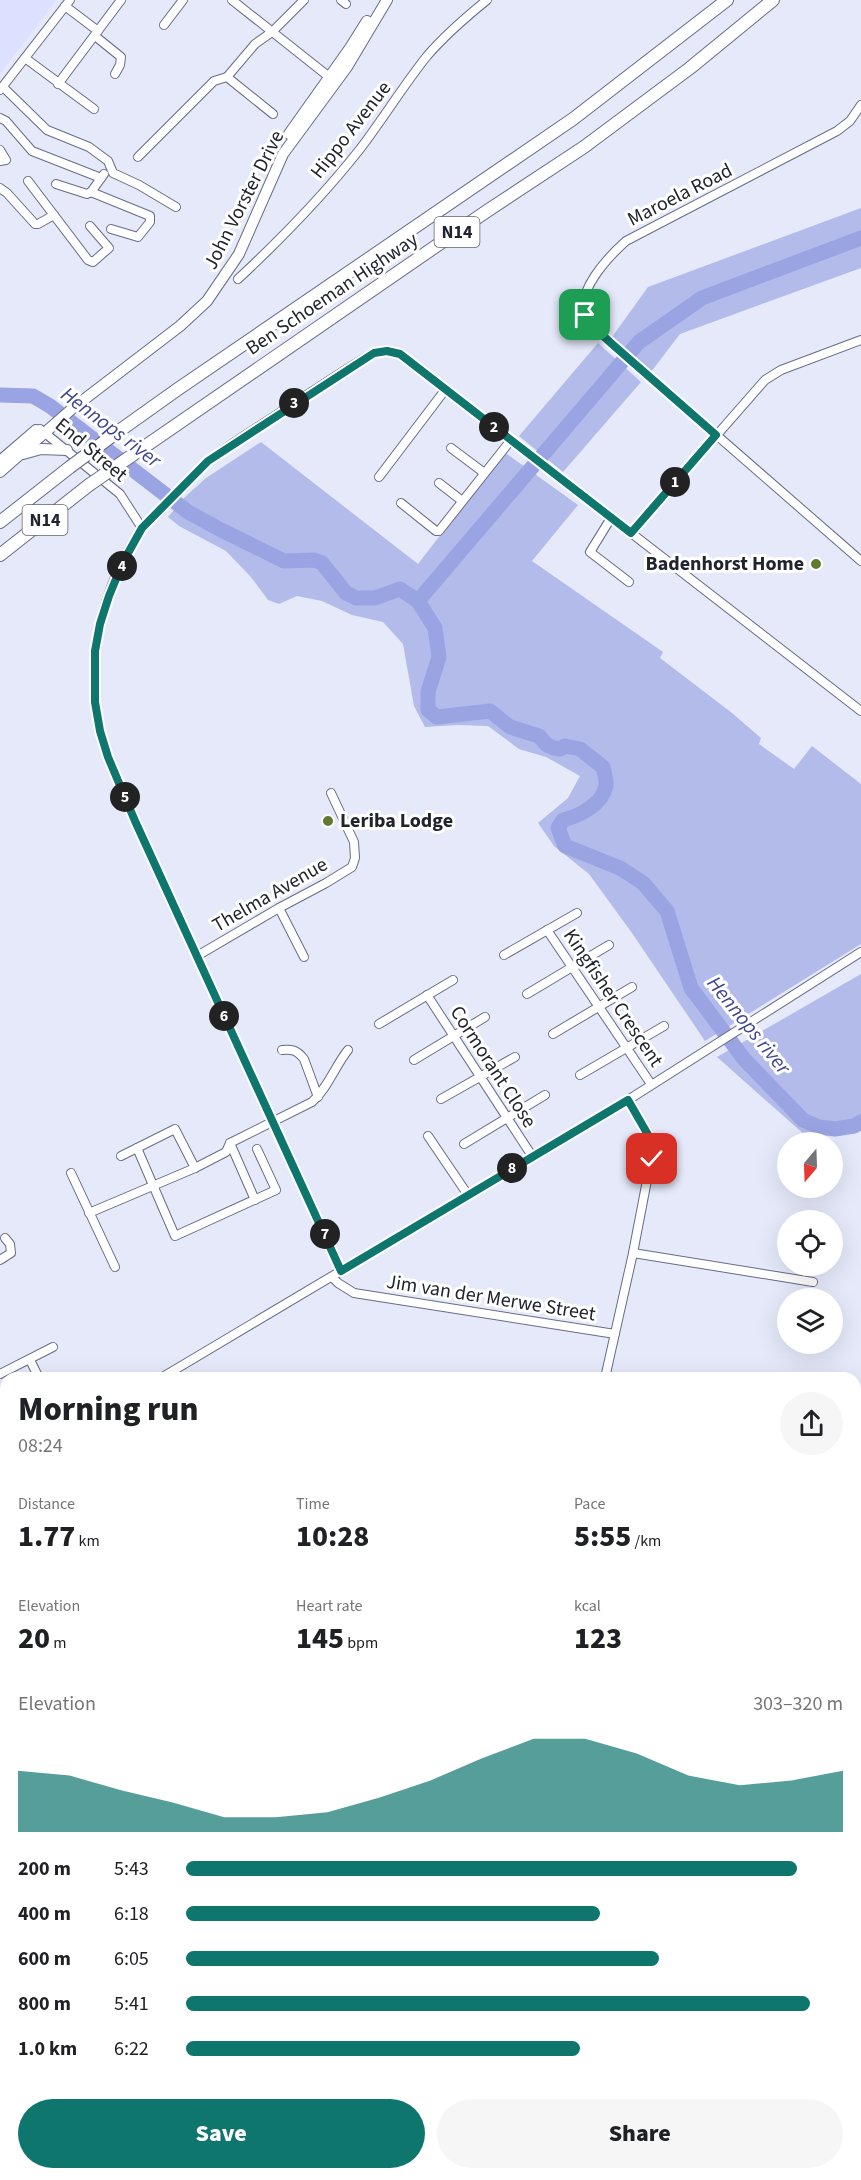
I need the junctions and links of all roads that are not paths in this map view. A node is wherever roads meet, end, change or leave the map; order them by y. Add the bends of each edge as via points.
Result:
1 (122, 0) edge
2 (183, 0) edge
3 (232, 0) edge
4 (304, 0) edge
5 (379, 0) edge
6 (387, 0) edge
7 (487, 0) edge
8 (728, 0) edge
9 (773, 0) edge
10 (67, 3) edge
11 (164, 25) dead end
12 (272, 32) junction
13 (96, 33) junction
14 (25, 58) junction
15 (115, 74) dead end
16 (227, 77) junction
17 (333, 80) junction
18 (58, 84) junction
19 (2, 89) edge
20 (861, 105) edge
21 (94, 109) dead end
22 (273, 114) dead end
23 (0, 118) edge
24 (0, 150) edge
25 (138, 157) dead end
26 (0, 160) edge
27 (110, 166) junction
28 (101, 178) junction
29 (28, 181) dead end
30 (56, 184) dead end
31 (0, 188) edge
32 (92, 192) junction
33 (176, 207) dead end
34 (54, 215) junction
35 (90, 226) dead end
36 (111, 229) dead end
37 (238, 279) dead end
38 (861, 340) edge
39 (445, 390) junction
40 (46, 427) junction
41 (716, 435) junction
42 (512, 441) junction
43 (451, 448) dead end
44 (67, 450) junction
45 (13, 460) junction
46 (0, 461) edge
47 (0, 472) edge
48 (483, 472) junction
49 (380, 477) dead end
50 (439, 483) dead end
51 (461, 500) junction
52 (401, 503) dead end
53 (611, 518) junction
54 (0, 522) edge
55 (142, 528) junction
56 (631, 533) junction
57 (0, 555) edge
58 (861, 561) edge
59 (629, 582) dead end
60 (861, 711) edge
61 (331, 793) dead end
62 (279, 908) junction
63 (577, 913) dead end
64 (547, 930) junction
65 (609, 945) dead end
66 (861, 952) edge
67 (504, 955) dead end
68 (197, 956) junction
69 (304, 957) dead end
70 (573, 968) junction
71 (453, 980) dead end
72 (632, 987) dead end
73 (527, 994) dead end
74 (427, 995) junction
75 (600, 1006) junction
76 (485, 1017) dead end
77 (379, 1024) dead end
78 (664, 1026) dead end
79 (554, 1034) dead end
80 (454, 1036) junction
81 (626, 1047) junction
82 (282, 1050) dead end
83 (348, 1050) dead end
84 (515, 1058) dead end
85 (414, 1060) dead end
86 (580, 1075) dead end
87 (481, 1077) junction
88 (651, 1084) junction
89 (546, 1095) dead end
90 (318, 1097) junction
91 (441, 1099) dead end
92 (628, 1100) junction
93 (507, 1119) junction
94 (274, 1122) junction
95 (428, 1136) dead end
96 (230, 1143) junction
97 (464, 1144) dead end
98 (137, 1148) junction
99 (257, 1149) dead end
100 (121, 1156) dead end
101 (532, 1156) junction
102 (195, 1168) junction
103 (71, 1173) dead end
104 (154, 1186) junction
105 (468, 1195) junction
106 (255, 1200) junction
107 (90, 1214) junction
108 (5, 1239) dead end
109 (633, 1252) junction
110 (0, 1260) edge
111 (115, 1267) dead end
112 (341, 1271) junction
113 (332, 1277) junction
114 (813, 1282) dead end
115 (615, 1334) junction
116 (53, 1347) dead end
117 (30, 1360) junction
118 (178, 1369) junction
119 (4, 1372) edge
120 (36, 1372) edge
121 (172, 1372) edge
122 (179, 1372) edge
123 (606, 1372) edge

1 - 13 street
2 - 11 street
3 - 12 street
4 - 12 street
5 - 17 main road, John Vorster Drive
6 - 17 main road, John Vorster Drive via 357,52
7 - 37 street, Hippo Avenue via 427,56 324,193
8 - 54 highway, Ben Schoeman Highway / N14, bridge via 573,119 197,376
9 - 57 highway, Ben Schoeman Highway / N14, bridge via 584,147 89,485
10 - 13 street
10 - 14 street
12 - 16 street via 255,44
12 - 17 street
13 - 15 street via 121,57
13 - 18 street
14 - 18 street
14 - 19 street
16 - 22 street
16 - 25 street via 214,81
17 - 40 main road, John Vorster Drive via 285,138 236,252 210,291 178,323
18 - 21 street
19 - 27 street via 47,130 90,147
20 - 41 street, Maroela Road via 837,131 634,236 589,285 583,300 587,319
23 - 28 street via 32,151
24 - 26 street via 6,160
27 - 28 street
27 - 33 street via 113,173
28 - 32 street
29 - 34 street
30 - 32 street via 85,194
31 - 34 street via 35,224
32 - 36 street via 150,216 138,237
34 - 35 street via 93,262 109,248
38 - 41 street via 773,374
39 - 42 street
39 - 49 street
39 - 55 street via 400,354 374,353 219,453
40 - 44 street, End Street
40 - 45 main road
40 - 46 main road
41 - 56 street
41 - 58 street, Maroela Road
42 - 48 street
42 - 53 street
43 - 48 street
44 - 45 main road via 36,450
44 - 55 street, End Street via 120,494
45 - 47 main road
48 - 51 street
50 - 51 street
51 - 52 street via 439,531
53 - 56 street
53 - 59 street via 590,552
55 - 68 street via 123,562 100,624 95,651 95,702 108,757
56 - 60 street
61 - 62 street, Thelma Avenue via 354,842 352,867
62 - 68 street, Thelma Avenue
62 - 69 street
63 - 64 street
64 - 67 street
64 - 70 street, Kingfisher Crescent
65 - 70 street
66 - 88 street
68 - 94 street
70 - 73 street
70 - 75 street, Kingfisher Crescent
71 - 74 street
72 - 75 street
74 - 77 street
74 - 80 street, Cormorant Close
75 - 79 street
75 - 81 street, Kingfisher Crescent
76 - 80 street
78 - 81 street
80 - 85 street
80 - 87 street, Cormorant Close
81 - 86 street
81 - 88 street, Kingfisher Crescent
82 - 90 street via 300,1053
83 - 90 street
84 - 87 street
87 - 91 street
87 - 93 street, Cormorant Close
88 - 92 street
89 - 93 street
90 - 94 street
92 - 101 street
92 - 109 street via 653,1149
93 - 97 street
93 - 101 street, Cormorant Close
94 - 96 street
94 - 112 street
95 - 105 street
96 - 102 street via 226,1152
96 - 106 street
98 - 100 street
98 - 102 street via 175,1130
98 - 104 street
99 - 106 street via 276,1190
101 - 105 street
102 - 104 street
103 - 107 street
104 - 106 street via 176,1236
104 - 107 street
105 - 112 street
107 - 111 street
108 - 110 street via 11,1252
109 - 114 street
109 - 115 street
112 - 113 street
113 - 115 street, Jim van der Merwe Street via 354,1293
113 - 118 street
115 - 123 street
116 - 117 street
117 - 119 street
117 - 120 street
118 - 121 street
118 - 122 street

